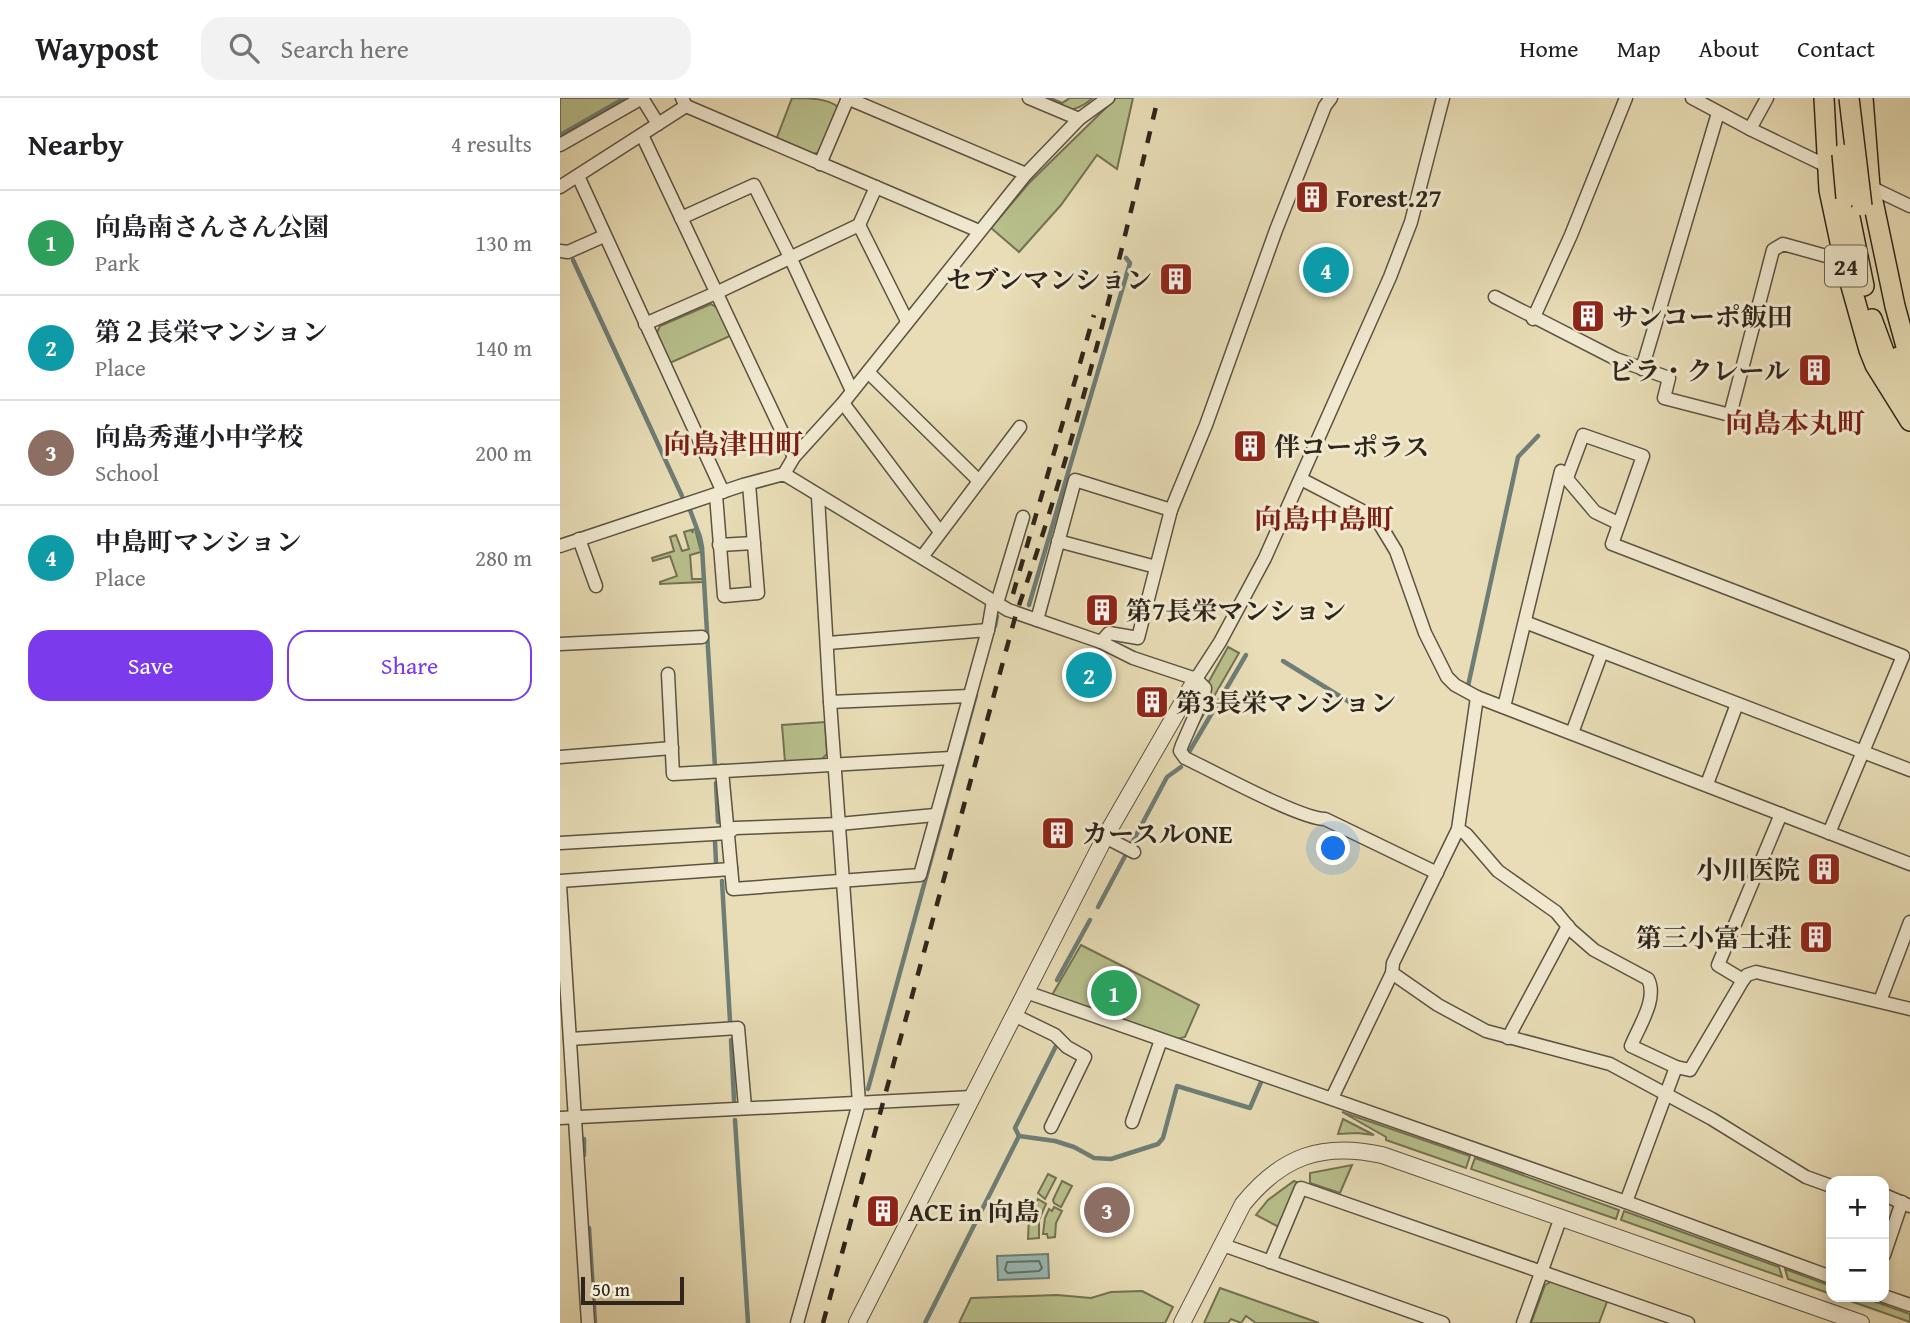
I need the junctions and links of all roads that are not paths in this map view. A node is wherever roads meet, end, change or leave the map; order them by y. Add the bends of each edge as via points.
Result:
1 (848, 98) edge
2 (1028, 98) edge
3 (1108, 98) edge
4 (1331, 98) edge
5 (1443, 98) edge
6 (1626, 98) edge
7 (1692, 98) edge
8 (1766, 98) edge
9 (1824, 98) edge
10 (1838, 98) edge
11 (1849, 98) edge
12 (1863, 98) edge
13 (684, 102) edge
14 (1718, 113) junction
15 (1079, 119) junction
16 (658, 124) junction
17 (1750, 129) junction
18 (642, 135) junction
19 (560, 145) edge
20 (820, 164) junction
21 (1826, 166) junction
22 (1026, 174) junction
23 (578, 176) junction
24 (560, 187) edge
25 (876, 187) junction
26 (1870, 187) junction
27 (1854, 202) junction
28 (1910, 206) edge
29 (681, 218) junction
30 (859, 225) junction
31 (979, 231) junction
32 (604, 236) junction
33 (560, 251) edge
34 (790, 257) junction
35 (1844, 261) junction
36 (718, 292) junction
37 (1495, 297) dead end
38 (1534, 319) junction
39 (907, 321) junction
40 (645, 324) junction
41 (1910, 361) edge
42 (1642, 369) junction
43 (867, 372) junction
44 (852, 391) junction
45 (1910, 395) edge
46 (843, 403) junction
47 (1910, 413) edge
48 (1910, 421) edge
49 (1020, 427) dead end
50 (794, 457) junction
51 (785, 474) junction
52 (1567, 478) junction
53 (1301, 479) junction
54 (978, 480) junction
55 (749, 484) junction
56 (719, 493) junction
57 (818, 497) junction
58 (1171, 510) junction
59 (1023, 517) dead end
60 (1618, 523) junction
61 (940, 532) junction
62 (579, 540) junction
63 (1058, 541) junction
64 (754, 543) junction
65 (719, 545) junction
66 (560, 546) edge
67 (922, 557) junction
68 (1156, 567) junction
69 (596, 586) dead end
70 (995, 602) junction
71 (1037, 620) junction
72 (1525, 622) junction
73 (988, 630) junction
74 (702, 637) dead end
75 (1101, 642) junction
76 (828, 643) junction
77 (560, 644) edge
78 (1602, 652) junction
79 (668, 674) dead end
80 (1196, 678) junction
81 (969, 696) junction
82 (1476, 697) junction
83 (830, 702) junction
84 (1737, 704) junction
85 (1504, 707) junction
86 (1572, 733) junction
87 (672, 748) junction
88 (1863, 751) junction
89 (560, 757) edge
90 (951, 758) junction
91 (835, 765) junction
92 (1910, 769) edge
93 (722, 771) junction
94 (1707, 784) junction
95 (1781, 814) junction
96 (935, 815) junction
97 (839, 824) junction
98 (1458, 829) junction
99 (728, 833) junction
100 (1829, 833) junction
101 (1104, 837) junction
102 (560, 843) edge
103 (1130, 850) dead end
104 (1910, 864) edge
105 (731, 869) junction
106 (1437, 873) junction
107 (843, 880) junction
108 (560, 883) edge
109 (1910, 922) edge
110 (1568, 926) junction
111 (1392, 973) junction
112 (1743, 980) junction
113 (1026, 992) junction
114 (1880, 1001) junction
115 (1910, 1009) edge
116 (1014, 1015) junction
117 (1508, 1038) junction
118 (570, 1039) junction
119 (1161, 1040) junction
120 (1676, 1067) junction
121 (1664, 1095) junction
122 (972, 1097) junction
123 (1332, 1098) junction
124 (859, 1103) junction
125 (745, 1107) junction
126 (560, 1118) edge
127 (575, 1118) junction
128 (1132, 1122) dead end
129 (1051, 1127) dead end
130 (1826, 1184) edge
131 (1889, 1197) edge
132 (1626, 1202) junction
133 (1906, 1204) edge
134 (1561, 1217) junction
135 (1889, 1243) edge
136 (1223, 1245) junction
137 (1270, 1262) junction
138 (1542, 1272) junction
139 (1826, 1275) edge
140 (1889, 1298) edge
141 (1910, 1305) edge
142 (1854, 1322) edge
143 (587, 1323) edge
144 (797, 1323) edge
145 (857, 1323) edge
146 (1182, 1323) edge
147 (1443, 1323) edge
148 (1523, 1323) edge
149 (1688, 1323) edge

1 - 20 street
1 - 22 street
2 - 15 street
3 - 15 street
4 - 58 street via 1277,227
5 - 53 street via 1411,222
6 - 38 street
7 - 14 street
8 - 17 street
9 - 21 highway, 24
10 - 27 highway, 24, bridge
11 - 27 highway, 24, bridge
12 - 26 highway, 24
13 - 16 street
13 - 20 street
14 - 17 street
14 - 42 street
15 - 22 street
16 - 18 street
16 - 19 street via 642,98
17 - 21 street
18 - 23 street
18 - 29 street
20 - 25 street
21 - 26 street
21 - 35 highway, 24
22 - 31 street
23 - 24 street
23 - 32 street
25 - 30 street
25 - 31 street
26 - 28 street
26 - 41 highway, 24
27 - 45 highway, 24
27 - 47 highway, 24 via 1871,315
29 - 34 street via 754,185
29 - 36 street
30 - 34 street
30 - 39 street
31 - 39 street
32 - 33 street via 568,252
32 - 40 street
34 - 36 street
34 - 44 street
35 - 42 street via 1783,244 1773,250 1730,415 1664,398 1670,378
35 - 48 highway, 24 via 1875,365
36 - 40 street
36 - 50 street
37 - 38 street
38 - 42 street
39 - 43 street
40 - 56 street
43 - 44 street
43 - 54 street
44 - 46 street
46 - 50 street
46 - 61 street
49 - 54 street
50 - 51 street
51 - 55 street
51 - 57 street
52 - 60 street via 1595,512
52 - 60 street via 1583,435 1643,456
52 - 72 street via 1561,471
53 - 80 street via 1265,558
53 - 82 street via 1377,518 1396,551 1425,632 1447,677
54 - 61 street
55 - 56 street
55 - 64 street
56 - 62 street
56 - 65 street
57 - 67 street
57 - 76 street
58 - 63 street via 1075,480
58 - 68 street
59 - 70 street
60 - 88 street via 1612,544 1903,656
61 - 67 street
62 - 66 street
62 - 69 street
63 - 68 street
63 - 71 street
64 - 65 street
64 - 65 street via 758,593 724,596
67 - 70 street
68 - 75 street via 1138,638 1109,633
70 - 71 street
70 - 73 street
71 - 75 street
72 - 78 street
72 - 85 street
73 - 76 street
73 - 81 street
74 - 77 street
75 - 80 street via 1133,658
76 - 83 street
78 - 84 street
78 - 86 street
79 - 87 street
80 - 101 street
80 - 106 street via 1205,688 1180,751 1185,758 1317,819 1325,818
81 - 83 street
81 - 90 street
82 - 85 street
82 - 98 street
83 - 91 street
84 - 88 street
84 - 94 street
85 - 86 street
86 - 94 street
87 - 89 street
87 - 93 street via 673,774
88 - 92 street
88 - 100 street
90 - 91 street
90 - 96 street
91 - 93 street
91 - 97 street
93 - 99 street
94 - 95 street
95 - 100 street
95 - 112 street via 1718,965
96 - 97 street
96 - 107 street via 920,875
97 - 99 street via 735,828
97 - 107 street
98 - 106 street
98 - 110 street via 1498,871 1556,912
99 - 102 street
99 - 105 street
100 - 104 street
101 - 103 street
101 - 113 street
105 - 107 street via 733,889
105 - 108 street
106 - 111 street
107 - 124 street
108 - 118 street
109 - 114 street
110 - 117 street
110 - 120 street via 1594,950 1648,979 1651,998 1631,1046
111 - 117 street via 1438,1005
111 - 123 street
112 - 114 street via 1756,972
112 - 120 street via 1690,1070
113 - 116 street
113 - 119 street
114 - 115 street
116 - 122 street
116 - 129 street via 1055,1035 1085,1057
117 - 121 street via 1610,1064
118 - 125 street via 738,1028
118 - 127 street
119 - 123 street
119 - 128 street
120 - 121 street
121 - 130 street
121 - 132 street
122 - 124 street
122 - 145 street
123 - 132 street
124 - 125 street
124 - 144 street
125 - 127 street
126 - 127 street
127 - 143 street
131 - 133 street
132 - 139 street
133 - 135 street
134 - 136 street via 1382,1155 1336,1149 1300,1158 1269,1176 1243,1203
134 - 138 street
134 - 142 street
136 - 137 street
136 - 146 street
137 - 138 street via 1301,1188
137 - 147 street
138 - 148 street
138 - 149 street
140 - 141 street

